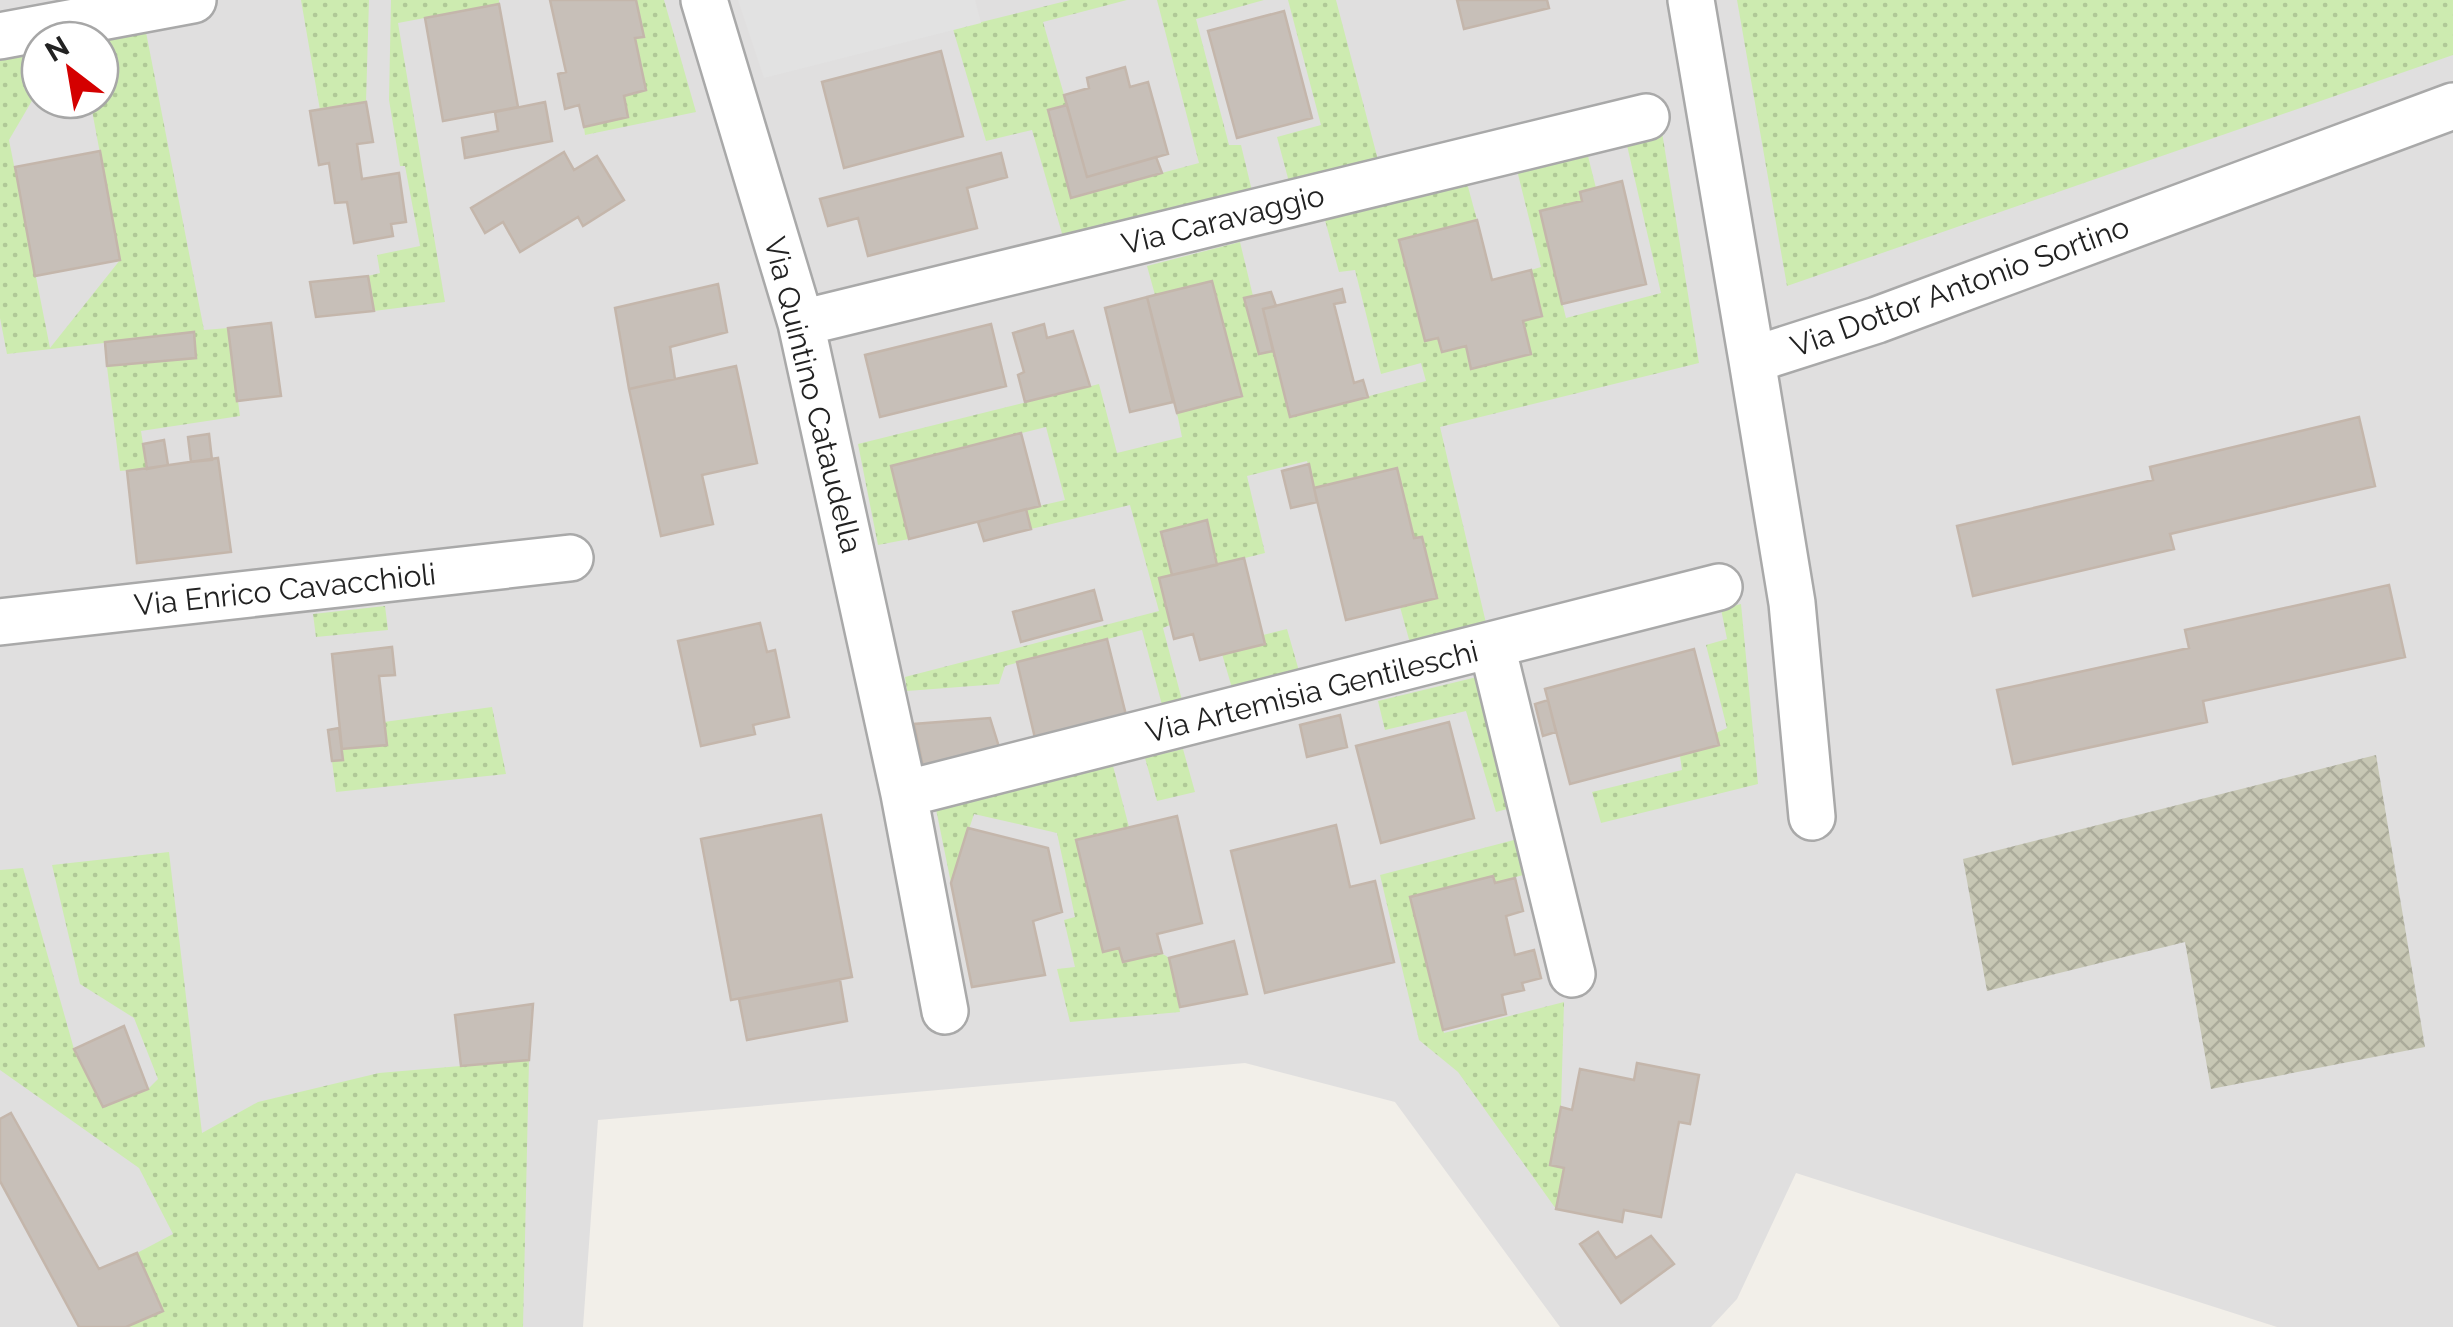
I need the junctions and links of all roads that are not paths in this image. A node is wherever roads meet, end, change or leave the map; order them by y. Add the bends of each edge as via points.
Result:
1 (193, 0) edge
2 (704, 0) edge
3 (1691, 0) edge
4 (0, 36) edge
5 (2453, 106) edge
6 (1646, 117) dead end
7 (801, 324) junction
8 (1752, 360) junction
9 (570, 558) dead end
10 (1718, 587) dead end
11 (0, 622) edge
12 (1492, 646) junction
13 (904, 794) junction
14 (1812, 817) dead end
15 (1572, 974) dead end
16 (945, 1011) dead end

1 - 4 street
2 - 7 street, Via Quintino Cataudella
3 - 8 street, Via Dottor Antonio Sortino
5 - 8 street, Via Dottor Antonio Sortino
6 - 7 street, Via Caravaggio
7 - 13 street, Via Quintino Cataudella
8 - 14 street via 1792,603
9 - 11 street, Via Enrico Cavacchioli
10 - 12 street, Via Artemisia Gentileschi
12 - 13 street, Via Artemisia Gentileschi
12 - 15 street
13 - 16 street, Via Quintino Cataudella

